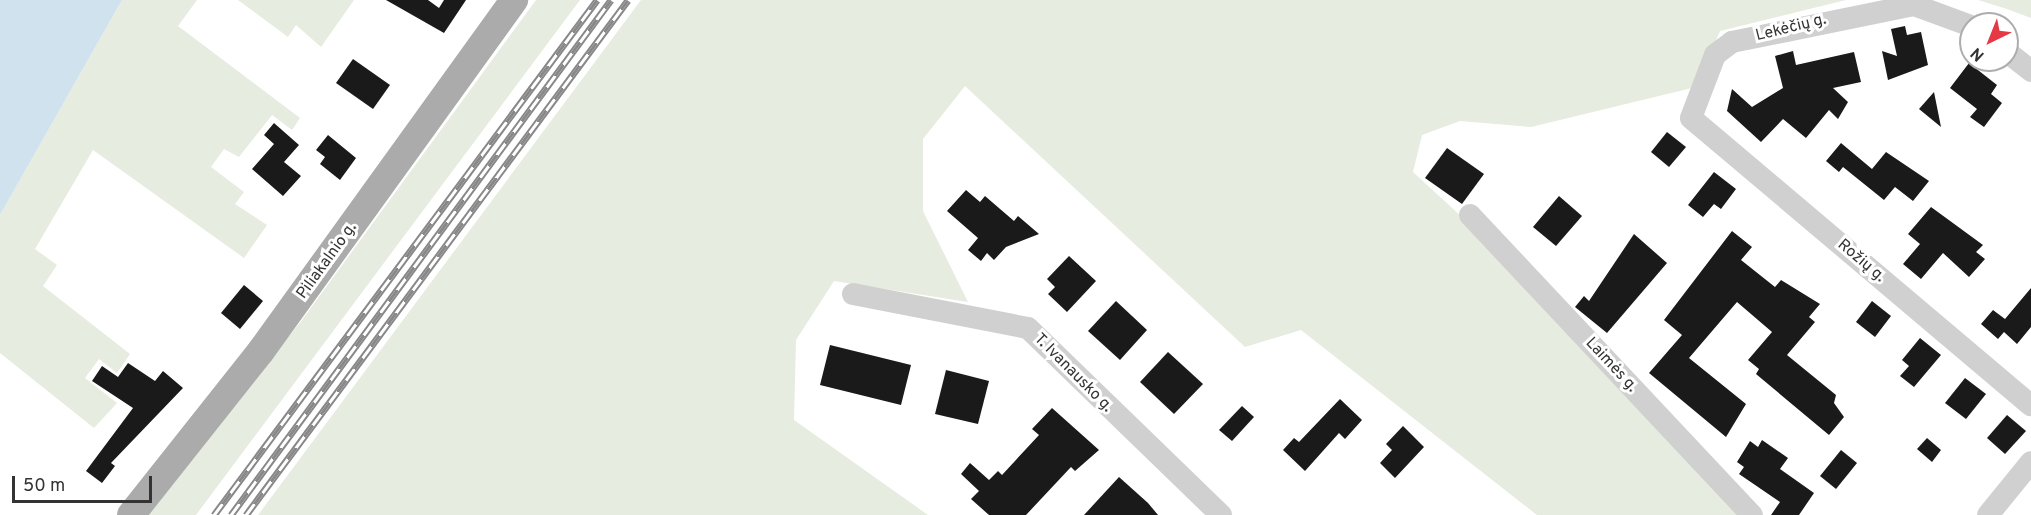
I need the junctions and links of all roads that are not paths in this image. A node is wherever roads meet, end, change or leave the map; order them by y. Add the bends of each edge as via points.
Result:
1 (514, 0) edge
2 (1959, 22) edge
3 (2019, 62) edge
4 (2031, 71) edge
5 (1691, 118) joint
6 (1470, 215) dead end
7 (853, 294) dead end
8 (2031, 405) edge
9 (2031, 462) edge
10 (131, 515) edge
11 (1221, 515) edge
12 (1752, 515) edge
13 (1988, 515) edge

1 - 10 main road, Piliakalnio g. via 261,351
2 - 5 street, Lekėčių g. via 1914,5 1732,42 1715,55
3 - 4 street
5 - 8 street, Rožių g.
6 - 12 street, Laimės g.
7 - 11 street, T. Ivanausko g. via 1028,328
9 - 13 street

